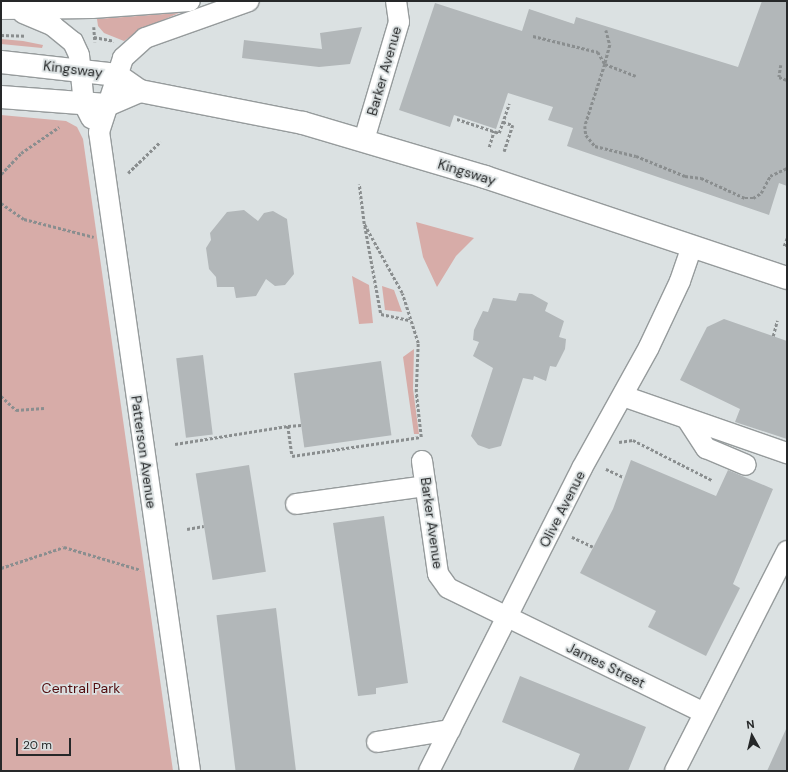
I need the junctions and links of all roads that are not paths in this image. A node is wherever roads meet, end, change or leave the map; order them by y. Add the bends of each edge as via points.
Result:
1 (190, 1) edge
2 (249, 1) edge
3 (396, 1) edge
4 (9, 10) edge
5 (1, 62) edge
6 (82, 71) junction
7 (117, 75) junction
8 (140, 91) junction
9 (1, 97) edge
10 (84, 104) junction
11 (107, 105) junction
12 (99, 132) junction
13 (364, 140) junction
14 (692, 246) junction
15 (787, 278) edge
16 (623, 396) junction
17 (687, 419) junction
18 (787, 454) edge
19 (422, 461) dead end
20 (746, 465) dead end
21 (426, 486) junction
22 (296, 504) dead end
23 (787, 552) edge
24 (508, 616) junction
25 (704, 713) junction
26 (450, 730) junction
27 (377, 742) dead end
28 (190, 771) edge
29 (429, 771) edge
30 (675, 771) edge

1 - 4 street
2 - 7 street, Patterson Avenue via 145,38 123,58
3 - 13 street, Barker Avenue via 399,22
4 - 6 street, Patterson Avenue via 67,34 79,55
5 - 6 main road, Kingsway
6 - 7 main road, Kingsway
6 - 10 street, Patterson Avenue
7 - 8 main road, Kingsway
7 - 11 street, Patterson Avenue
8 - 11 main road
8 - 13 main road, Kingsway via 237,108
9 - 10 main road
10 - 11 main road
10 - 12 street, Patterson Avenue
11 - 12 street, Patterson Avenue
12 - 28 street, Patterson Avenue
13 - 14 main road, Kingsway
14 - 15 main road, Kingsway
14 - 16 street, Olive Avenue via 649,347
16 - 17 street
16 - 24 street, Olive Avenue
17 - 18 street
17 - 20 street via 706,448
19 - 21 street, Barker Avenue
21 - 22 street
21 - 24 street, Barker Avenue via 438,574 448,588
23 - 25 street
24 - 25 street, James Street
24 - 26 street, Olive Avenue
25 - 30 street
26 - 27 street
26 - 29 street, Olive Avenue

